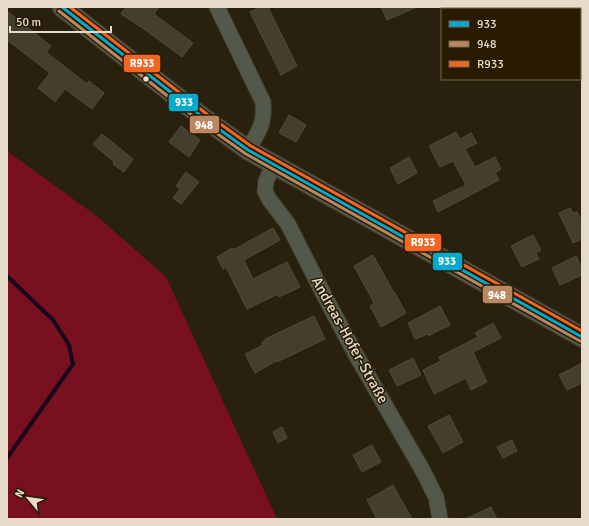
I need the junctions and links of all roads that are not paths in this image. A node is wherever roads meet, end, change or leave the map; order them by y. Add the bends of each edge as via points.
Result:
1 (62, 7) edge
2 (217, 7) edge
3 (248, 150) junction
4 (274, 164) junction
5 (582, 337) edge
6 (440, 519) edge

1 - 3 street
2 - 3 street via 263,102 263,124
3 - 4 street
4 - 5 street
4 - 6 street, Andreas-Hofer-Straße via 266,181 265,191 288,224 356,355 423,471 436,497

